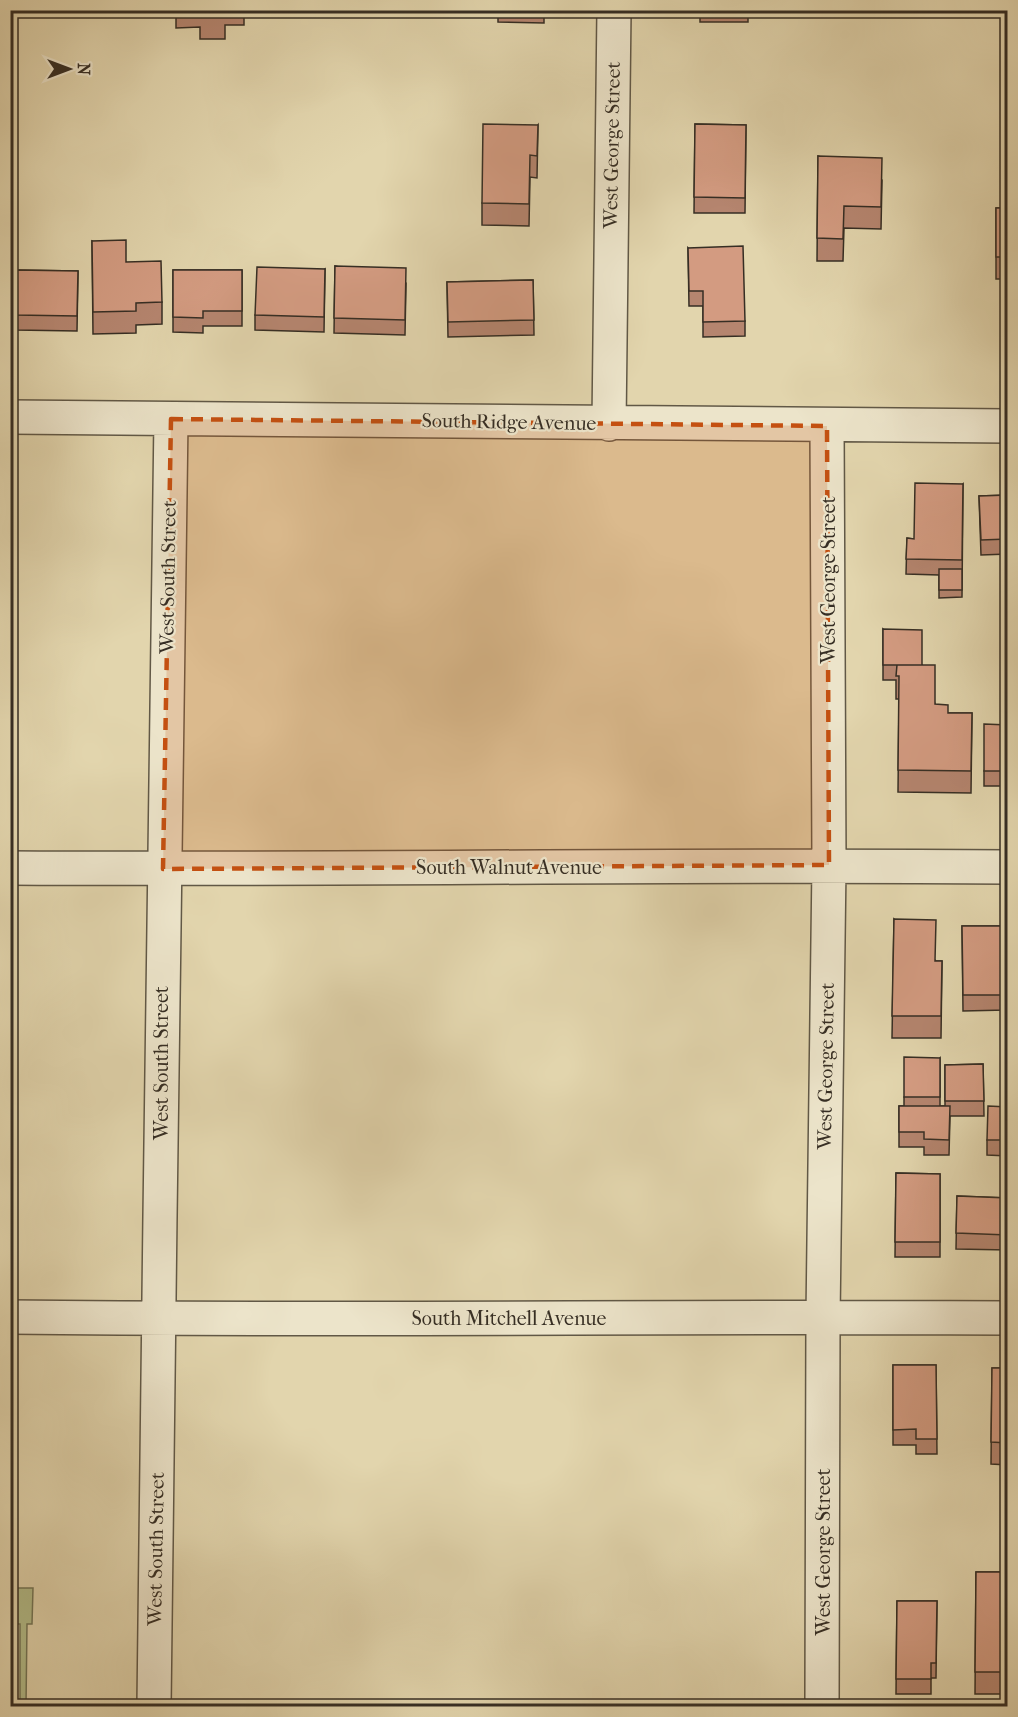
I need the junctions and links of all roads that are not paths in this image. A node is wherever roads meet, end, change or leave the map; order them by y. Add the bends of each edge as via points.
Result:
1 (614, 10) edge
2 (10, 417) edge
3 (171, 419) junction
4 (609, 423) junction
5 (827, 426) junction
6 (1008, 426) edge
7 (829, 865) junction
8 (1008, 867) edge
9 (10, 868) edge
10 (163, 869) junction
11 (10, 1317) edge
12 (823, 1317) junction
13 (1008, 1318) edge
14 (160, 1319) junction
15 (154, 1707) edge
16 (822, 1707) edge

1 - 4 street, West George Street
2 - 3 street, South Ridge Avenue
3 - 4 street, South Ridge Avenue
3 - 10 street, West South Street
4 - 5 street, South Ridge Avenue
5 - 6 street, South Ridge Avenue
5 - 7 street, West George Street
7 - 8 street, South Walnut Avenue
7 - 10 street, South Walnut Avenue
7 - 12 street, West George Street
9 - 10 street, South Walnut Avenue
10 - 14 street, West South Street
11 - 14 street, South Mitchell Avenue
12 - 13 street, South Mitchell Avenue
12 - 14 street, South Mitchell Avenue
12 - 16 street, West George Street
14 - 15 street, West South Street

